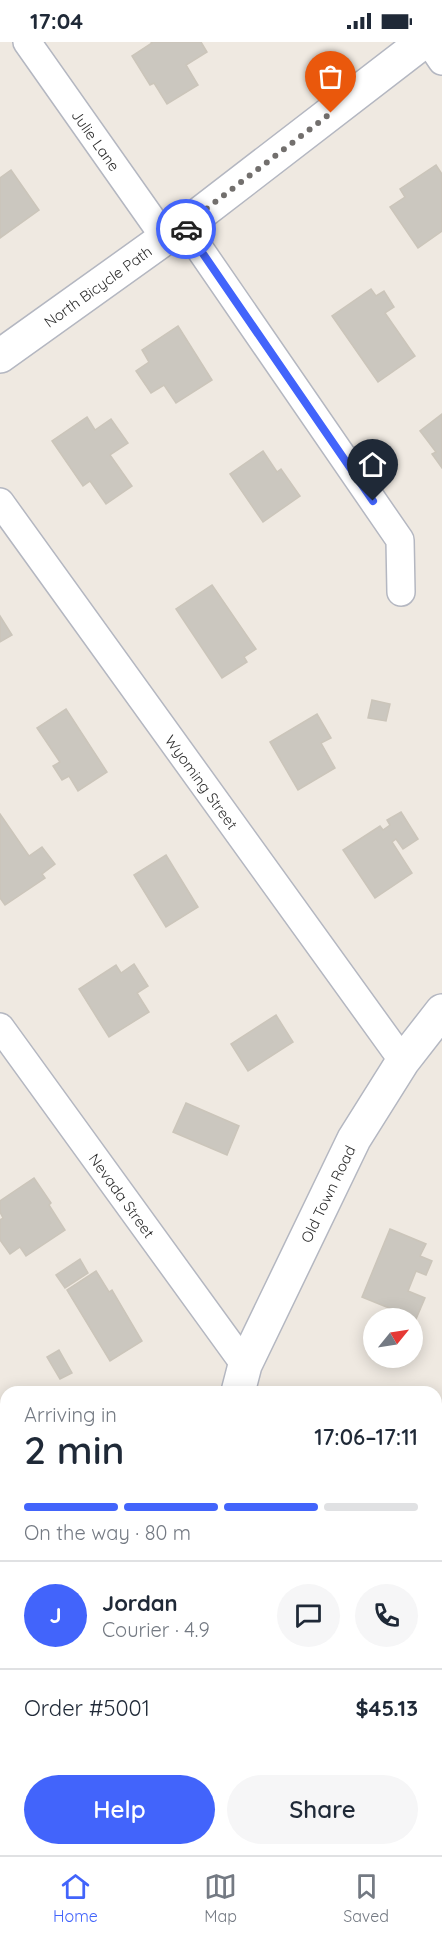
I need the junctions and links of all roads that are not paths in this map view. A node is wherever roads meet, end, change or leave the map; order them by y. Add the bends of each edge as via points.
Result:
1 (27, 42) edge
2 (423, 42) edge
3 (429, 42) edge
4 (442, 61) edge
5 (174, 232) junction
6 (0, 356) edge
7 (0, 502) edge
8 (401, 592) dead end
9 (442, 1011) edge
10 (0, 1027) edge
11 (403, 1061) junction
12 (241, 1378) edge

1 - 5 street, Julie Lane
2 - 5 street, North Bicycle Path
3 - 4 street
5 - 6 street, North Bicycle Path
5 - 8 street, Julie Lane via 400,540
7 - 11 street, Wyoming Street
9 - 11 street, Old Town Road
10 - 12 street, Nevada Street
11 - 12 street, Old Town Road via 354,1139

